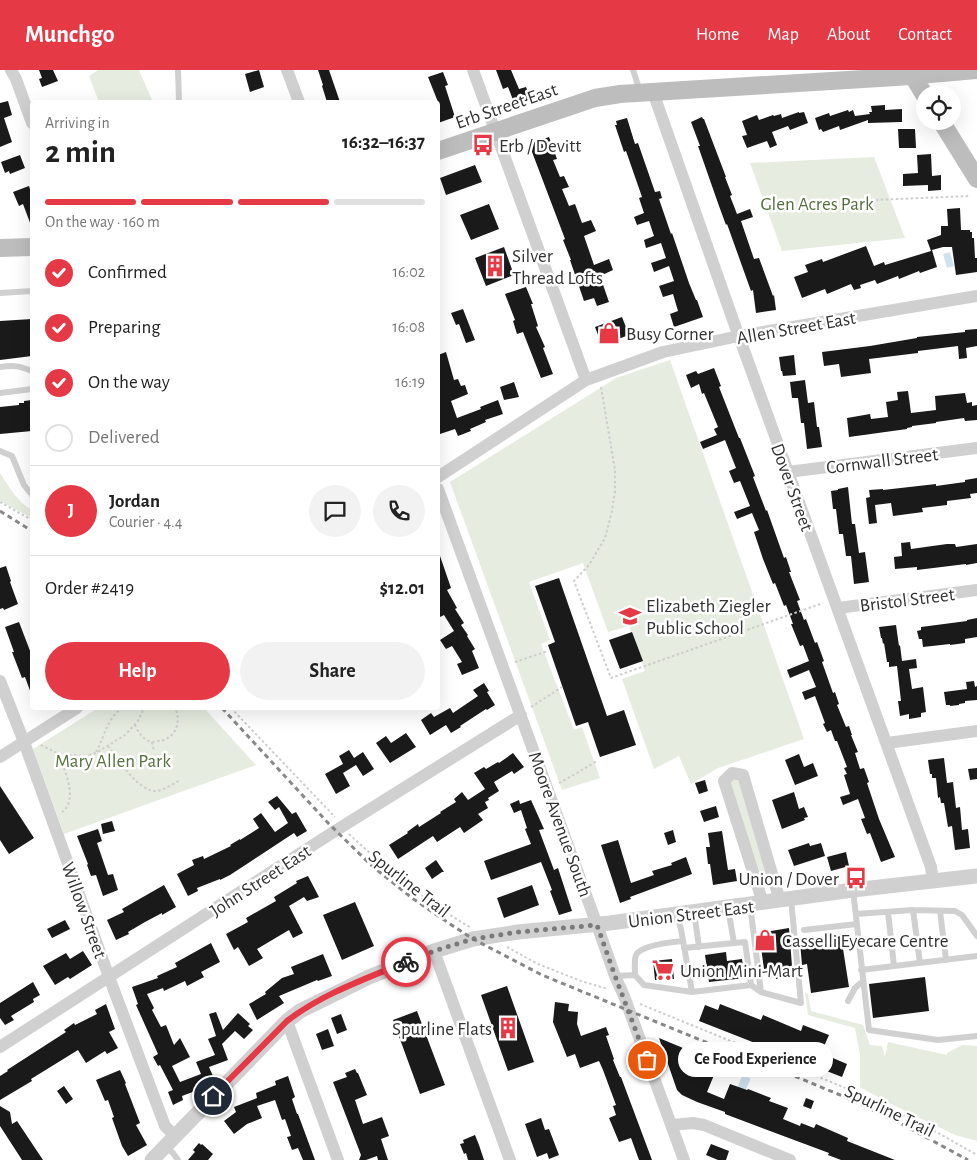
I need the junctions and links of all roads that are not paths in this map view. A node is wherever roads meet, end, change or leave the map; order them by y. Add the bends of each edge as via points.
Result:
1 (11, 70) edge
2 (178, 70) edge
3 (287, 70) edge
4 (472, 70) edge
5 (633, 70) edge
6 (977, 70) edge
7 (912, 73) edge
8 (919, 85) edge
9 (647, 92) junction
10 (179, 100) edge
11 (298, 100) edge
12 (30, 118) edge
13 (946, 130) edge
14 (495, 131) junction
15 (440, 150) edge
16 (977, 180) edge
17 (30, 247) edge
18 (0, 248) edge
19 (30, 291) edge
20 (0, 293) edge
21 (977, 296) edge
22 (739, 336) junction
23 (0, 366) edge
24 (30, 370) edge
25 (586, 380) junction
26 (30, 390) edge
27 (0, 393) edge
28 (977, 448) edge
29 (0, 452) edge
30 (788, 472) junction
31 (440, 475) edge
32 (30, 492) edge
33 (440, 494) edge
34 (977, 590) edge
35 (833, 605) junction
36 (0, 682) edge
37 (75, 710) edge
38 (526, 711) junction
39 (977, 731) edge
40 (24, 742) junction
41 (887, 743) junction
42 (0, 757) edge
43 (977, 876) edge
44 (933, 882) junction
45 (854, 890) junction
46 (786, 900) junction
47 (756, 904) junction
48 (728, 908) junction
49 (913, 910) junction
50 (940, 911) junction
51 (694, 912) junction
52 (888, 912) junction
53 (677, 914) junction
54 (856, 914) junction
55 (857, 924) junction
56 (597, 925) junction
57 (804, 930) dead end
58 (977, 936) edge
59 (683, 941) junction
60 (734, 943) junction
61 (699, 947) junction
62 (684, 948) junction
63 (434, 951) junction
64 (977, 956) edge
65 (946, 960) junction
66 (920, 963) junction
67 (894, 966) junction
68 (861, 970) junction
69 (635, 975) junction
70 (615, 976) junction
71 (109, 977) junction
72 (863, 981) junction
73 (751, 985) junction
74 (692, 992) junction
75 (761, 992) junction
76 (848, 1001) dead end
77 (287, 1021) junction
78 (977, 1036) edge
79 (0, 1046) edge
80 (672, 1125) junction
81 (170, 1141) junction
82 (152, 1160) edge
83 (178, 1160) edge
84 (338, 1160) edge
85 (510, 1160) edge
86 (684, 1160) edge
87 (790, 1160) edge

1 - 12 street
2 - 10 lane
3 - 11 street
4 - 14 street
5 - 9 lane
6 - 7 main road, Erb Street East
7 - 8 main road
7 - 9 main road, Erb Street East
9 - 14 main road, Erb Street East via 595,98
9 - 22 street, Dover Street
13 - 16 main road
14 - 15 main road, Erb Street East
14 - 25 street
17 - 18 main road
19 - 20 lane
21 - 22 street, Allen Street East
22 - 25 street, Allen Street East via 663,352
22 - 30 street, Dover Street
23 - 24 lane via 14,365
25 - 31 street, Allen Street East
26 - 27 lane
28 - 30 street, Cornwall Street
29 - 32 lane via 12,456
30 - 35 street, Dover Street
33 - 38 street, Moore Avenue South
34 - 35 street, Bristol Street
35 - 41 street, Dover Street
36 - 40 street, Willow Street
37 - 40 street
38 - 56 street, Moore Avenue South
38 - 71 street, John Street East
39 - 41 street
40 - 42 street
40 - 71 street, Willow Street
41 - 44 street, Dover Street via 931,867
43 - 44 street, Union Street East
44 - 45 street, Union Street East
45 - 46 street, Union Street East
45 - 54 lane
46 - 47 street, Union Street East
46 - 47 street via 743,775 732,774 724,781
46 - 75 lane via 802,1003
47 - 48 street, Union Street East
47 - 75 lane
48 - 51 street, Union Street East
48 - 60 lane
49 - 50 lane
49 - 52 lane
49 - 66 lane
50 - 58 lane via 955,911 962,915
50 - 65 lane
51 - 53 street, Union Street East
51 - 61 lane
52 - 54 lane
52 - 67 lane
53 - 56 street, Union Street East
53 - 59 lane
54 - 55 lane
55 - 57 lane
55 - 68 lane
56 - 63 street, Union Street East via 473,939
56 - 70 street, Moore Avenue South
59 - 62 lane
59 - 69 lane via 662,943 638,952
60 - 61 lane
60 - 73 lane via 744,942
61 - 62 lane
62 - 74 lane
63 - 77 street, Union Street East via 369,977 300,1011
63 - 85 street
64 - 65 lane
65 - 66 lane
66 - 67 lane
67 - 68 lane
68 - 72 lane
69 - 70 lane
69 - 74 lane via 644,985
70 - 80 street, Moore Avenue South
71 - 79 street, John Street East
71 - 81 street, Willow Street
72 - 76 lane
72 - 78 lane via 869,1030 938,1040
73 - 74 lane
73 - 75 lane
77 - 81 street, Union Street East
77 - 84 street
80 - 86 street, Moore Avenue South
80 - 87 street via 704,1125
81 - 82 street, Union Street East
81 - 83 lane

